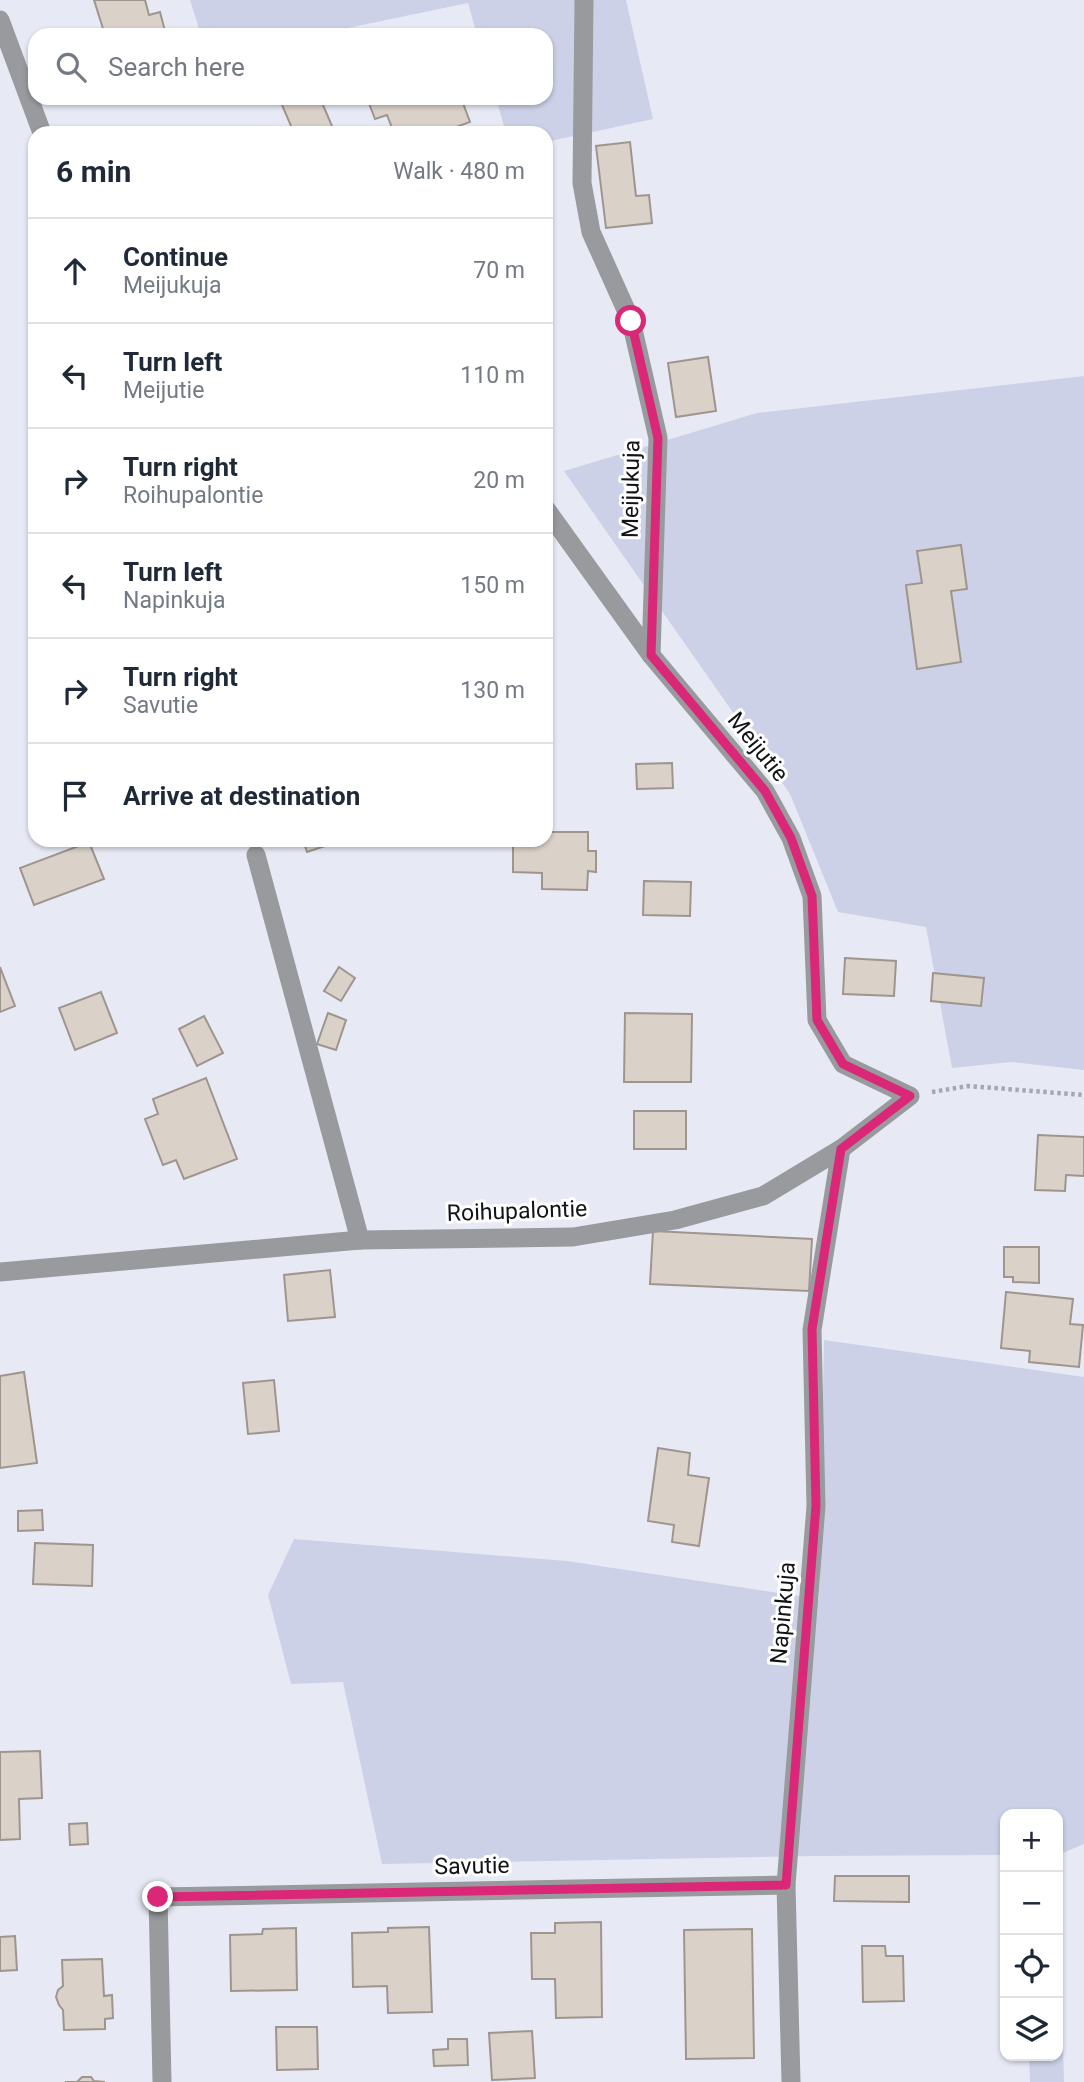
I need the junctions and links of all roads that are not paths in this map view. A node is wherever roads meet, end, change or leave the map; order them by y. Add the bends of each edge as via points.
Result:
1 (584, 0) edge
2 (0, 20) edge
3 (28, 95) edge
4 (32, 105) edge
5 (39, 126) edge
6 (553, 519) edge
7 (651, 655) junction
8 (256, 855) dead end
9 (910, 1096) joint
10 (841, 1149) junction
11 (360, 1240) junction
12 (0, 1272) edge
13 (786, 1885) junction
14 (162, 2082) edge
15 (791, 2082) edge

1 - 7 street, Meijukuja via 582,183 591,232 631,321 658,438
2 - 3 street
4 - 5 street
6 - 7 street, Meijutie
7 - 9 street, Meijutie via 765,791 791,838 812,896 817,1020 843,1064
8 - 11 street
9 - 10 street, Roihupalontie
10 - 11 street, Roihupalontie via 762,1196 675,1220 573,1237
10 - 13 street, Napinkuja via 812,1329 816,1506
11 - 12 street, Roihupalontie
13 - 14 street, Savutie via 158,1897
13 - 15 street, Napinkuja

